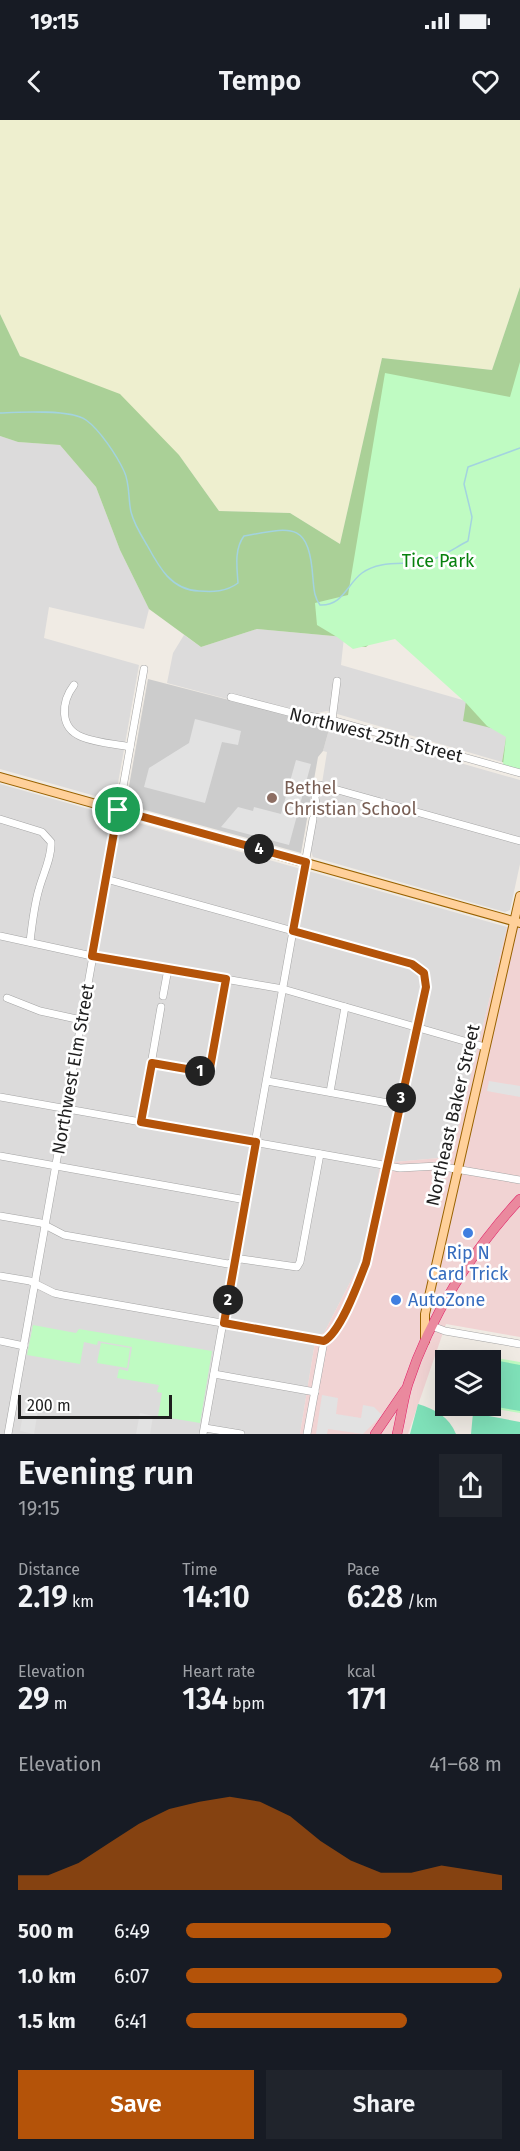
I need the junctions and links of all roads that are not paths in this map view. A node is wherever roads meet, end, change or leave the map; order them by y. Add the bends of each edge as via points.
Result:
1 (144, 669) dead end
2 (337, 681) dead end
3 (74, 685) dead end
4 (231, 697) dead end
5 (332, 720) junction
6 (130, 747) junction
7 (520, 773) edge
8 (0, 777) edge
9 (118, 810) junction
10 (317, 811) dead end
11 (0, 819) edge
12 (313, 819) dead end
13 (520, 841) edge
14 (306, 862) junction
15 (106, 879) junction
16 (520, 896) edge
17 (517, 922) edge
18 (293, 931) junction
19 (0, 936) edge
20 (30, 942) junction
21 (92, 956) junction
22 (168, 969) junction
23 (226, 979) junction
24 (283, 989) junction
25 (163, 996) dead end
26 (7, 998) dead end
27 (161, 1007) dead end
28 (345, 1007) junction
29 (81, 1020) junction
30 (416, 1027) junction
31 (485, 1047) junction
32 (152, 1063) junction
33 (267, 1081) junction
34 (330, 1092) junction
35 (0, 1097) edge
36 (399, 1105) junction
37 (65, 1109) junction
38 (141, 1122) junction
39 (256, 1142) junction
40 (320, 1154) junction
41 (0, 1156) edge
42 (386, 1165) junction
43 (56, 1166) junction
44 (458, 1169) junction
45 (520, 1180) edge
46 (520, 1199) edge
47 (246, 1200) junction
48 (0, 1216) edge
49 (45, 1225) junction
50 (235, 1261) junction
51 (0, 1276) edge
52 (35, 1282) junction
53 (224, 1323) junction
54 (432, 1326) junction
55 (0, 1341) edge
56 (324, 1341) junction
57 (426, 1341) junction
58 (520, 1344) edge
59 (24, 1346) junction
60 (214, 1374) junction
61 (408, 1385) junction
62 (315, 1392) junction
63 (204, 1431) edge
64 (8, 1434) edge
65 (241, 1434) edge
66 (307, 1434) edge
67 (375, 1434) edge
68 (397, 1434) edge

1 - 6 street, Northwest Elm Street
2 - 5 street
3 - 6 street via 66,694 63,711 74,732 85,739
4 - 5 street, Northwest 25th Street
5 - 7 street, Northwest 25th Street
6 - 9 street, Northwest Elm Street
8 - 9 main road
9 - 14 main road
9 - 15 street, Northwest Elm Street
10 - 13 street via 316,791 320,785
11 - 20 street via 42,832 51,842
12 - 14 street
14 - 17 main road
14 - 18 street
15 - 18 street
15 - 21 street, Northwest Elm Street
16 - 17 main road, Northeast Baker Street
17 - 31 main road, Northeast Baker Street
18 - 24 street
18 - 30 street via 412,964 424,973 426,987
19 - 20 street
20 - 21 street
21 - 22 street
21 - 29 street, Northwest Elm Street
22 - 23 street
22 - 25 street
23 - 24 street
23 - 32 street via 210,1068 207,1071
24 - 28 street
24 - 33 street
26 - 29 street via 40,1011
27 - 32 street
28 - 30 street
28 - 34 street
29 - 37 street, Northwest Elm Street
30 - 31 street
30 - 36 street
31 - 44 main road, Northeast Baker Street
32 - 38 street
33 - 34 street
33 - 39 street
34 - 36 street
35 - 37 street
36 - 42 street
37 - 38 street
37 - 43 street, Northwest Elm Street
38 - 39 street
39 - 40 street
39 - 47 street
40 - 42 street
40 - 50 street via 297,1267
41 - 43 street
42 - 44 street
42 - 56 street via 359,1283 331,1337
43 - 47 street
43 - 49 street, Northwest Elm Street
44 - 45 street
44 - 57 main road, Northeast Baker Street via 424,1321
46 - 54 highway via 477,1251
47 - 50 street
48 - 49 street
49 - 50 street via 64,1235 228,1264
49 - 52 street, Northwest Elm Street
50 - 53 street
51 - 52 street
52 - 53 street via 63,1295
52 - 59 street, Northwest Elm Street
53 - 56 street
53 - 60 street
54 - 57 highway
54 - 58 street
55 - 59 street
56 - 62 street
57 - 61 highway
59 - 64 street, Northwest Elm Street
60 - 62 street
60 - 63 street
61 - 67 highway
61 - 68 highway
62 - 66 street
63 - 65 street

